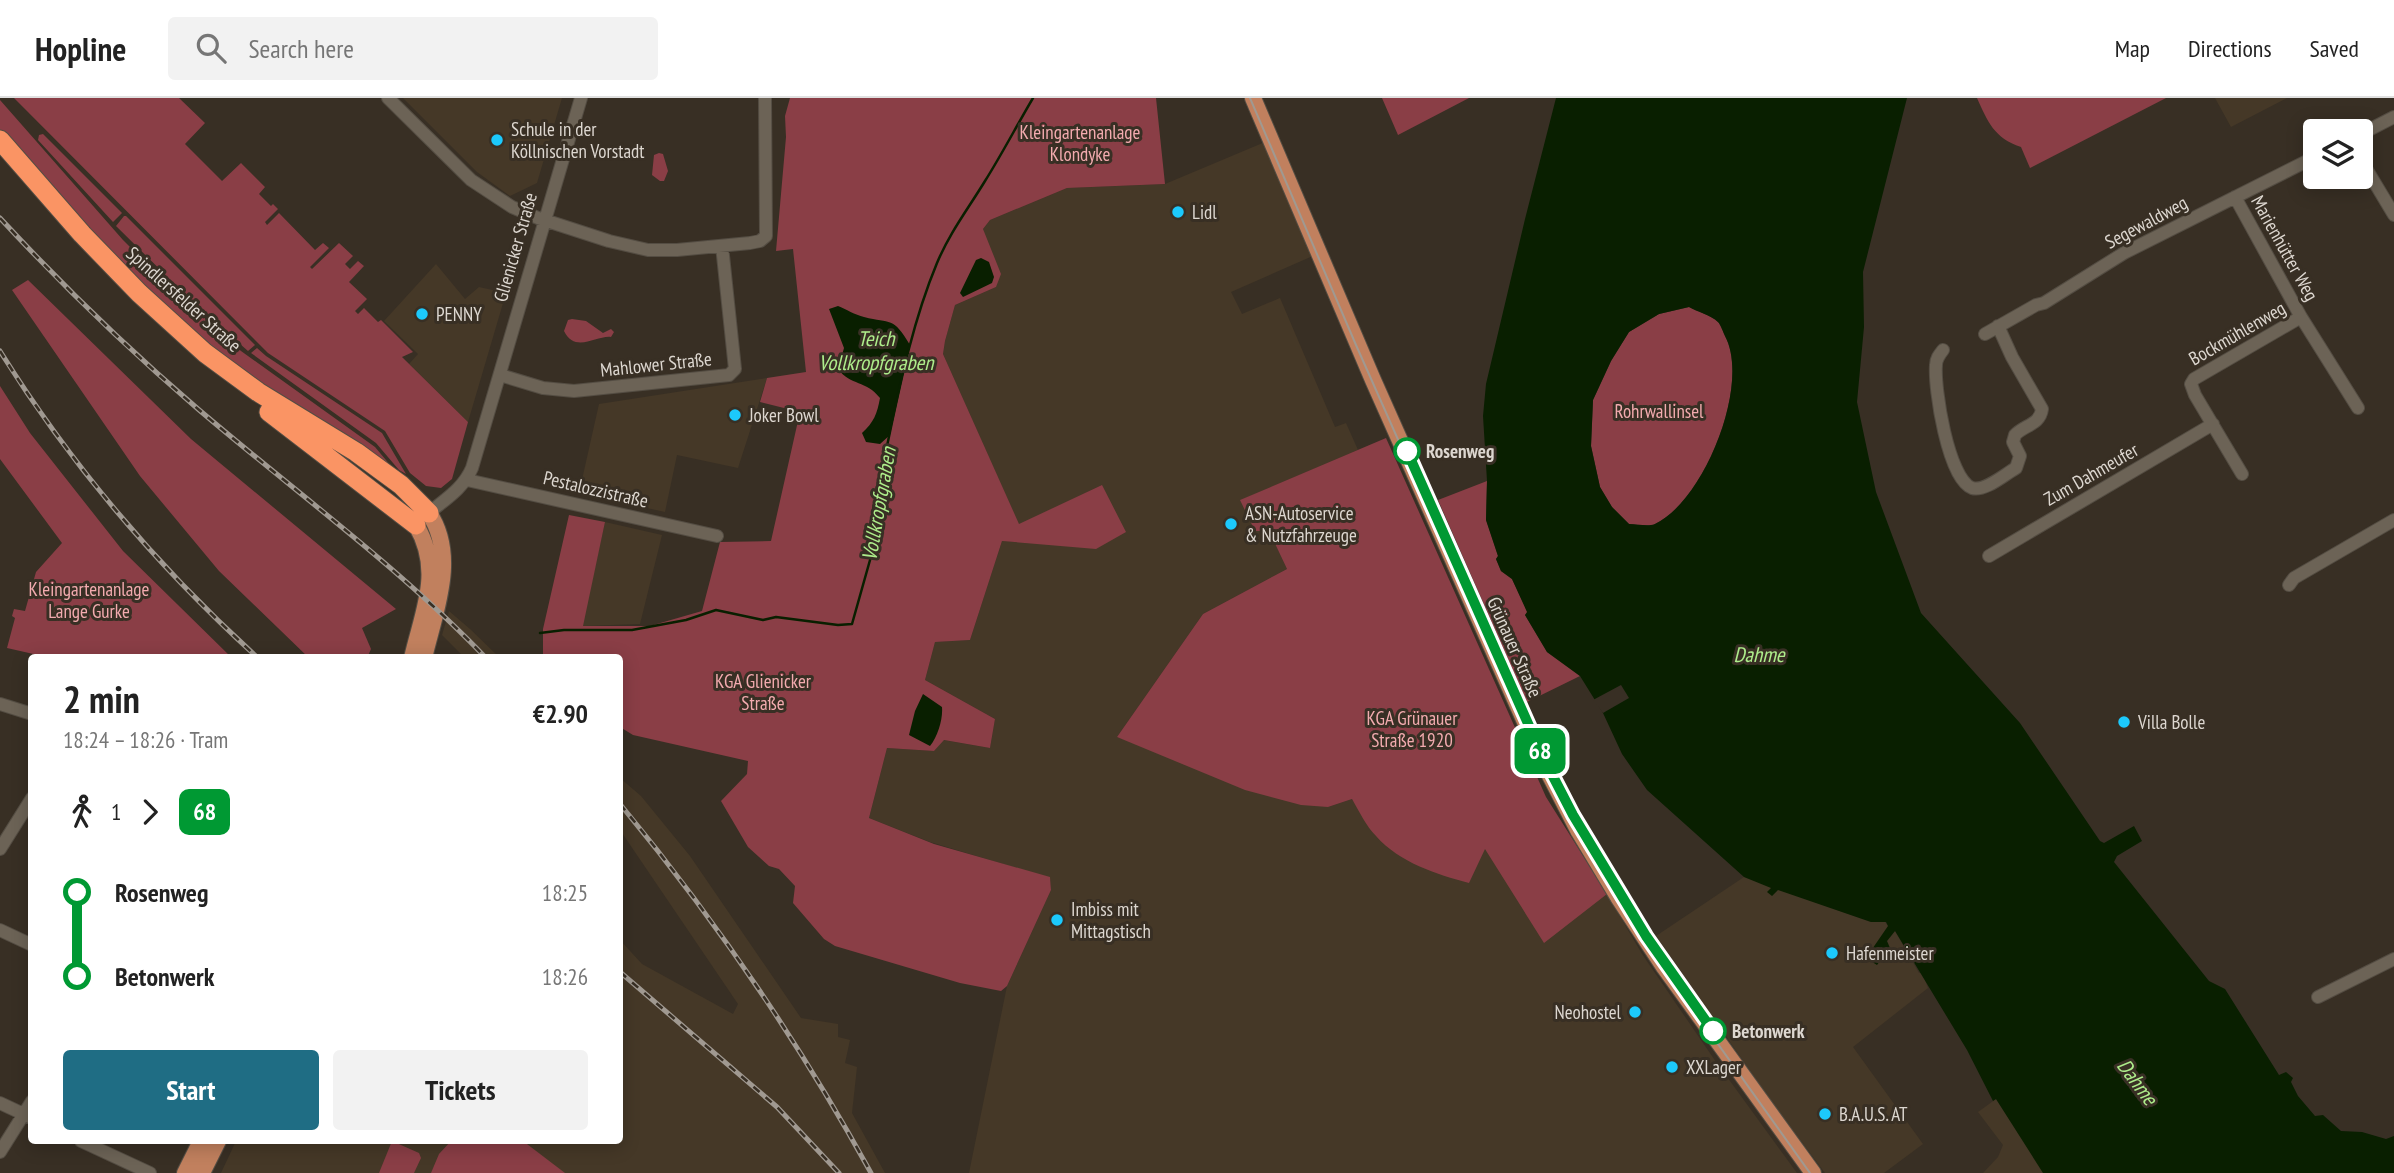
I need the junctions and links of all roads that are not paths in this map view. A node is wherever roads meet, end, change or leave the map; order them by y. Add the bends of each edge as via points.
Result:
1 (388, 98) edge
2 (581, 98) edge
3 (765, 98) edge
4 (1253, 98) edge
5 (2394, 117) edge
6 (2373, 128) edge
7 (0, 140) edge
8 (0, 157) edge
9 (2303, 163) edge
10 (2373, 180) edge
11 (2235, 197) junction
12 (2394, 215) edge
13 (544, 221) junction
14 (722, 246) junction
15 (2301, 317) junction
16 (1998, 326) junction
17 (1985, 334) dead end
18 (1943, 350) dead end
19 (500, 375) junction
20 (2358, 408) dead end
21 (2213, 424) junction
22 (2242, 474) dead end
23 (467, 480) junction
24 (422, 519) junction
25 (2394, 520) edge
26 (717, 536) dead end
27 (1989, 556) dead end
28 (2289, 585) dead end
29 (413, 654) edge
30 (425, 654) edge
31 (0, 704) edge
32 (28, 713) edge
33 (28, 804) edge
34 (0, 849) edge
35 (0, 930) edge
36 (28, 942) edge
37 (2394, 959) edge
38 (2318, 997) dead end
39 (0, 1103) edge
40 (27, 1116) edge
41 (87, 1144) edge
42 (200, 1144) edge
43 (216, 1144) edge
44 (0, 1152) edge
45 (150, 1173) edge
46 (185, 1173) edge
47 (202, 1173) edge
48 (1813, 1173) edge

1 - 13 street via 471,180
2 - 13 street, Glienicker Straße
3 - 14 street via 765,236 760,241
4 - 48 main road, Grünauer Straße via 1373,380 1542,760 1579,832 1664,967
5 - 6 street
7 - 24 highway, Spindlersfelder Straße via 82,234 205,353 401,485
8 - 24 highway, Spindlersfelder Straße via 74,242 199,361
9 - 11 street, Segewaldweg
10 - 12 street
11 - 15 street, Marienhütter Weg
11 - 16 street, Segewaldweg via 2124,253
13 - 14 street via 648,250
13 - 19 street, Glienicker Straße
14 - 19 street, Mahlower Straße via 734,369 729,375 574,391 543,388
15 - 20 street, Bockmühlenweg
15 - 21 street, Bockmühlenweg via 2194,379 2192,388
16 - 17 street, Segewaldweg
16 - 18 street via 2042,409 2037,421 2015,435 2013,442 2020,456 2016,468 1978,489 1960,477 1942,424 1936,364
19 - 23 street, Glienicker Straße
21 - 22 street, Bockmühlenweg
21 - 27 street, Zum Dahmeufer
23 - 24 street, Glienicker Straße
23 - 26 street, Pestalozzistraße
24 - 29 main road via 431,580
24 - 30 main road via 440,534 444,568
25 - 28 street
31 - 32 street
33 - 34 street
35 - 36 street
37 - 38 street
39 - 40 street
40 - 44 street
41 - 45 street
42 - 46 main road
43 - 47 main road

